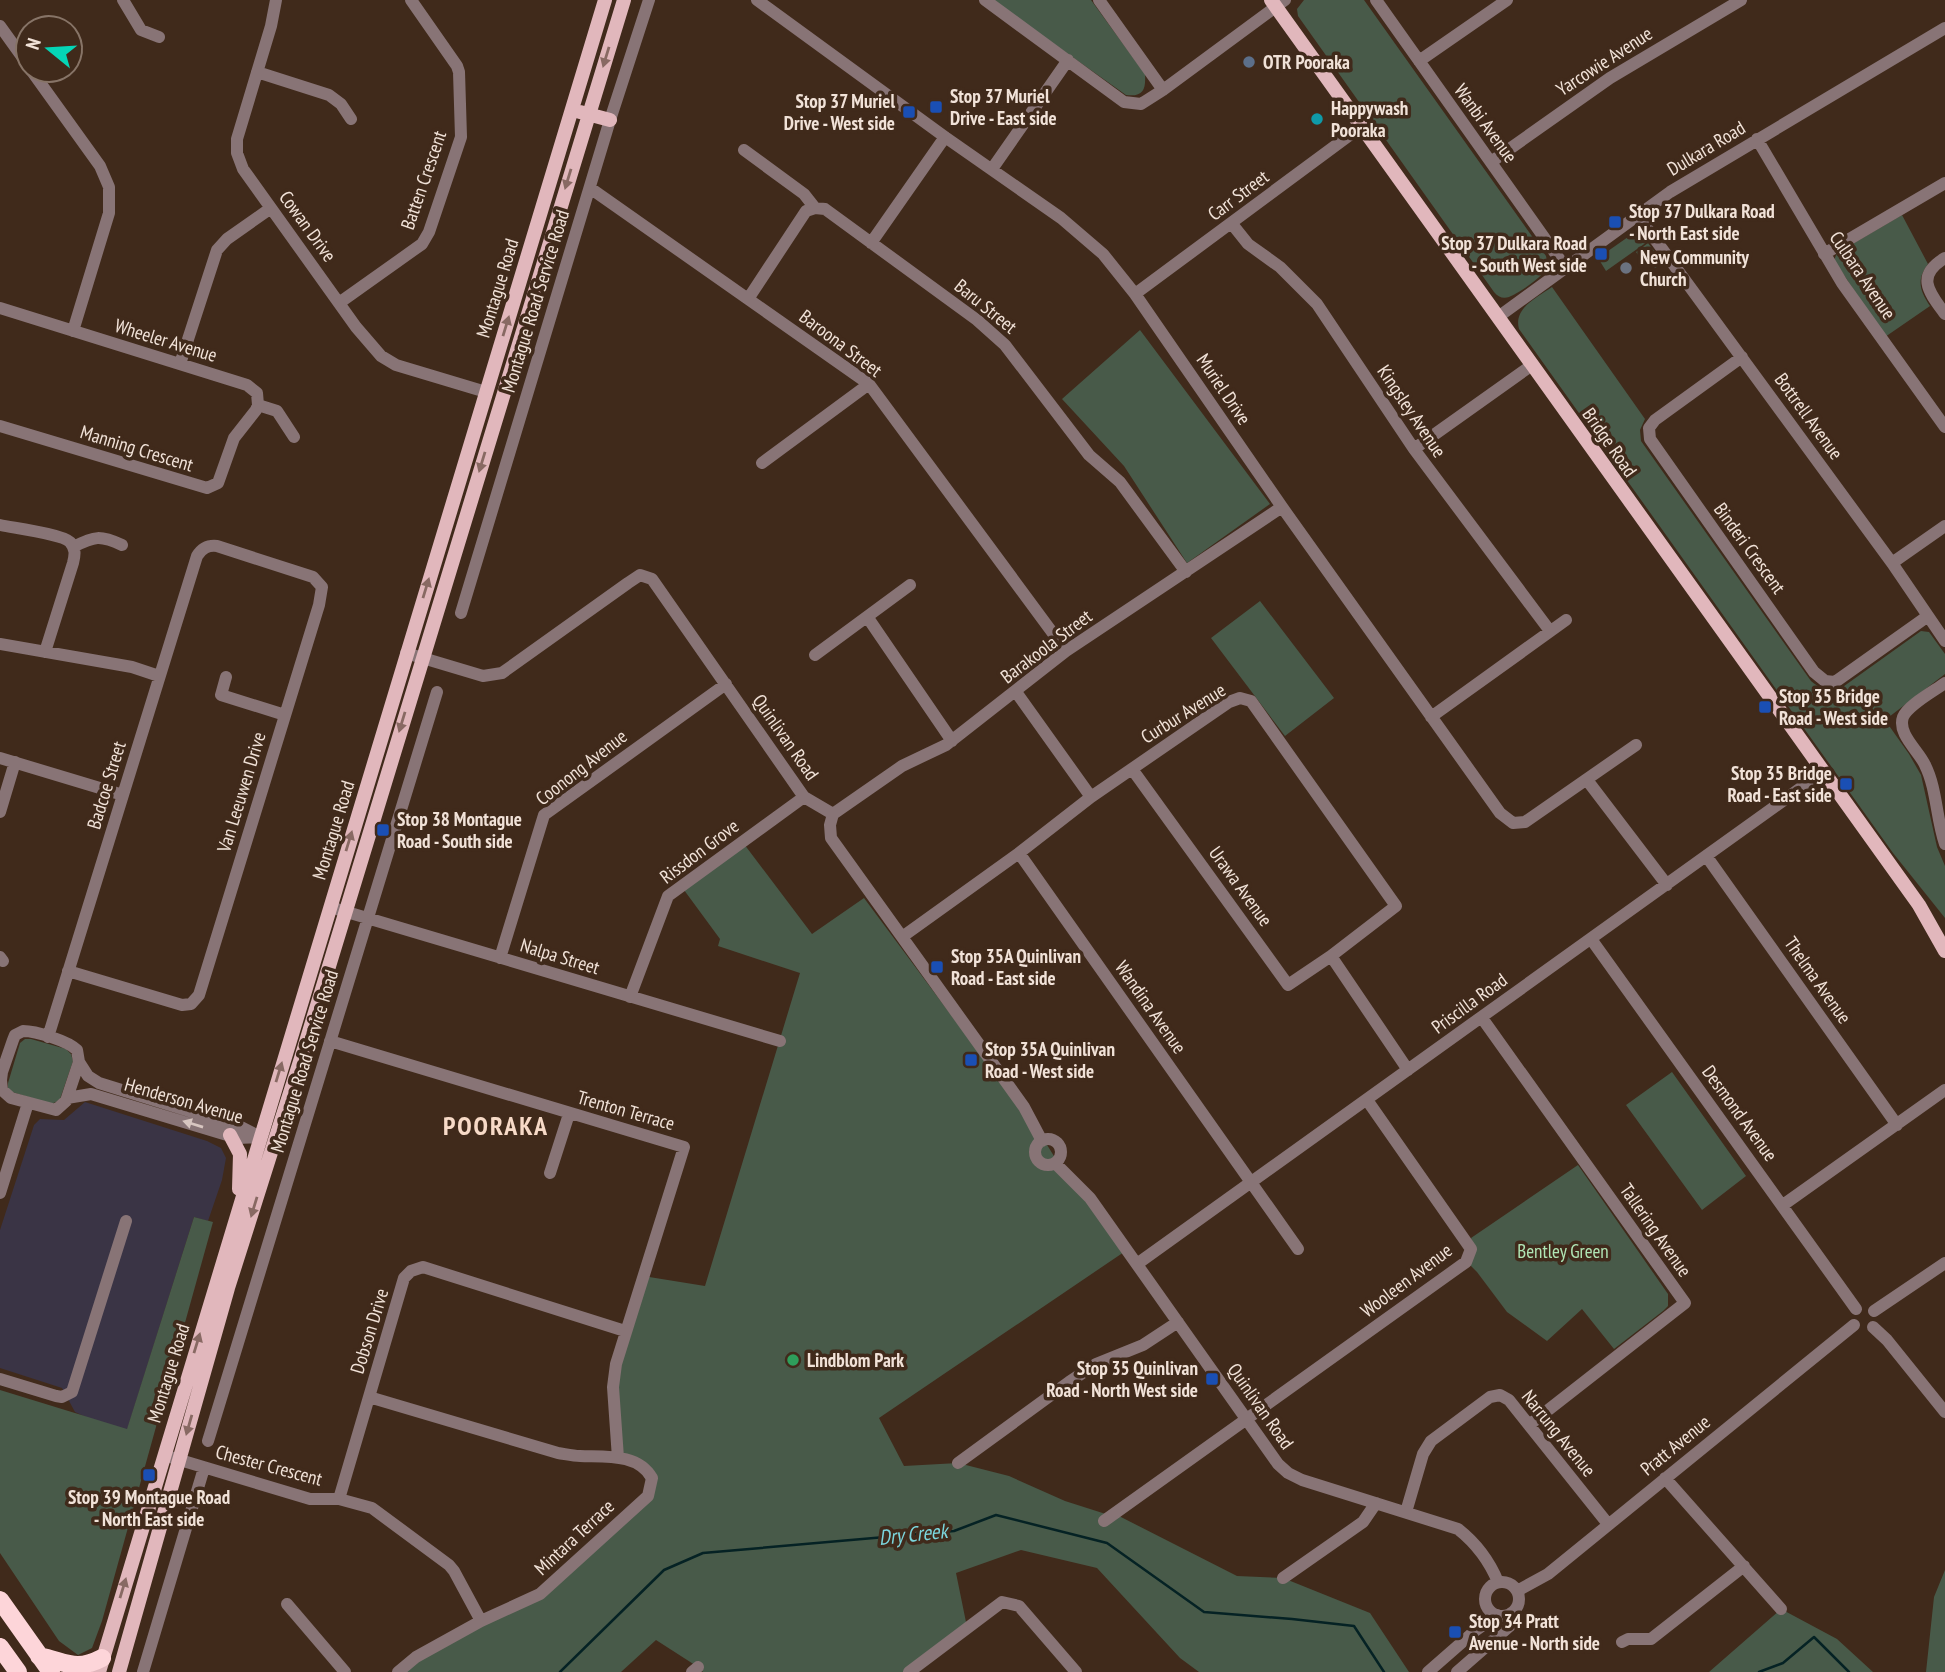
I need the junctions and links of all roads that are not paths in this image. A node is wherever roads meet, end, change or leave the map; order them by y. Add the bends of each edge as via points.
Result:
1 (123, 0) edge
2 (276, 0) edge
3 (411, 0) edge
4 (605, 0) edge
5 (624, 0) edge
6 (649, 0) edge
7 (758, 0) edge
8 (985, 0) edge
9 (1099, 0) edge
10 (1376, 0) edge
11 (1507, 0) edge
12 (1741, 0) edge
13 (1278, 2) edge
14 (0, 26) edge
15 (1945, 28) edge
16 (159, 37) dead end
17 (14, 46) edge
18 (1068, 60) junction
19 (1419, 61) junction
20 (257, 72) junction
21 (41, 84) edge
22 (1163, 90) junction
23 (572, 110) junction
24 (588, 114) junction
25 (351, 119) dead end
26 (610, 120) junction
27 (1362, 126) junction
28 (945, 137) junction
29 (1757, 139) junction
30 (744, 150) dead end
31 (1491, 162) junction
32 (992, 169) junction
33 (1945, 183) edge
34 (590, 188) junction
35 (271, 208) junction
36 (815, 208) junction
37 (1638, 216) junction
38 (1232, 224) junction
39 (871, 243) junction
40 (1824, 254) junction
41 (1945, 258) edge
42 (1565, 267) junction
43 (1135, 293) junction
44 (748, 299) junction
45 (339, 303) junction
46 (0, 308) edge
47 (1945, 314) edge
48 (1498, 317) junction
49 (73, 331) junction
50 (1742, 357) junction
51 (180, 364) junction
52 (1532, 365) junction
53 (869, 384) junction
54 (486, 392) junction
55 (502, 396) junction
56 (258, 405) junction
57 (0, 426) edge
58 (1945, 426) edge
59 (294, 437) dead end
60 (1414, 449) junction
61 (762, 463) dead end
62 (1282, 508) junction
63 (0, 525) edge
64 (1945, 526) edge
65 (122, 545) dead end
66 (73, 547) junction
67 (205, 548) joint
68 (1892, 563) junction
69 (1186, 572) junction
70 (910, 585) dead end
71 (461, 613) dead end
72 (1928, 617) junction
73 (868, 618) junction
74 (1566, 620) dead end
75 (1550, 631) junction
76 (1945, 641) edge
77 (0, 644) edge
78 (1066, 651) junction
79 (45, 652) junction
80 (406, 653) junction
81 (815, 655) dead end
82 (422, 657) junction
83 (159, 676) junction
84 (226, 677) dead end
85 (1945, 683) edge
86 (726, 684) junction
87 (438, 692) dead end
88 (1016, 692) junction
89 (285, 715) junction
90 (1431, 717) junction
91 (953, 741) junction
92 (1636, 745) dead end
93 (0, 758) edge
94 (15, 762) junction
95 (1132, 769) junction
96 (1823, 772) junction
97 (1587, 780) junction
98 (123, 795) junction
99 (804, 797) junction
100 (1091, 797) junction
101 (0, 812) edge
102 (833, 814) junction
103 (1945, 844) edge
104 (1019, 853) junction
105 (1707, 857) junction
106 (1667, 885) junction
107 (1919, 905) junction
108 (330, 906) junction
109 (345, 911) junction
110 (368, 918) junction
111 (1945, 931) edge
112 (902, 937) junction
113 (1591, 939) junction
114 (1945, 951) edge
115 (1331, 956) junction
116 (500, 958) junction
117 (68, 971) junction
118 (630, 997) junction
119 (1482, 1018) junction
120 (48, 1037) junction
121 (6, 1041) edge
122 (330, 1041) junction
123 (780, 1041) dead end
124 (79, 1062) junction
125 (1408, 1070) junction
126 (0, 1084) edge
127 (1945, 1090) edge
128 (67, 1098) junction
129 (1367, 1100) junction
130 (28, 1103) junction
131 (569, 1114) junction
132 (1897, 1125) junction
133 (230, 1135) junction
134 (260, 1138) junction
135 (275, 1142) junction
136 (550, 1173) dead end
137 (1252, 1182) junction
138 (0, 1193) edge
139 (1783, 1205) junction
140 (239, 1208) junction
141 (126, 1221) dead end
142 (1298, 1249) dead end
143 (1945, 1263) edge
144 (1137, 1265) junction
145 (1856, 1309) junction
146 (1874, 1311) junction
147 (1178, 1322) junction
148 (1854, 1325) junction
149 (1873, 1327) junction
150 (625, 1331) junction
151 (0, 1379) edge
152 (369, 1397) junction
153 (1945, 1412) edge
154 (1247, 1420) junction
155 (1529, 1425) junction
156 (208, 1441) dead end
157 (163, 1455) junction
158 (618, 1458) junction
159 (178, 1460) junction
160 (958, 1463) dead end
161 (204, 1468) junction
162 (1665, 1478) junction
163 (339, 1499) junction
164 (1376, 1503) junction
165 (1406, 1512) junction
166 (1104, 1521) dead end
167 (1608, 1524) junction
168 (1744, 1566) junction
169 (1283, 1578) dead end
170 (1498, 1582) junction
171 (1517, 1591) junction
172 (0, 1600) edge
173 (287, 1604) dead end
174 (1781, 1609) dead end
175 (1493, 1612) junction
176 (1511, 1613) junction
177 (481, 1621) junction
178 (1622, 1642) dead end
179 (0, 1647) edge
180 (39, 1656) junction
181 (101, 1665) edge
182 (18, 1672) edge
183 (51, 1672) edge
184 (119, 1672) edge
185 (143, 1672) edge
186 (345, 1672) edge
187 (398, 1672) edge
188 (908, 1672) edge
189 (1076, 1672) edge
190 (1429, 1672) edge
191 (1457, 1672) edge

1 - 16 street via 141,30
2 - 20 street, Cowan Drive
3 - 45 street, Batten Crescent via 457,66 461,137 422,244
4 - 23 main road, Montague Road
5 -> 24 main road, Montague Road
6 - 26 street, Montague Road Service Road
7 - 28 street, Muriel Drive
8 - 18 street
9 - 22 street
10 - 19 street, Wanbi Avenue
11 - 19 street
12 - 31 street, Yarcowie Avenue via 1610,78
13 - 22 street
13 - 27 main road, Bridge Road
14 - 17 street
15 - 29 street, Dulkara Road
18 - 22 street via 1124,102 1141,104
18 - 32 street
19 - 31 street, Wanbi Avenue
20 - 25 street via 329,95
20 - 35 street, Cowan Drive via 236,146 243,169
21 - 49 street via 100,166 108,187 109,213
23 - 24 main road
54 -> 23 main road, Montague Road
24 - 26 main road
24 -> 55 main road, Montague Road
26 - 34 street, Montague Road Service Road
27 - 38 street, Carr Street
27 - 48 main road, Bridge Road
28 - 32 street, Muriel Drive
28 - 39 street
29 - 37 street, Dulkara Road
29 - 40 street, Culbara Avenue
30 - 36 street, Baru Street via 804,194
31 - 42 street, Wanbi Avenue
32 - 43 street, Muriel Drive via 1103,254
33 - 40 street
34 - 44 street, Baroona Street
34 - 71 street, Montague Road Service Road
35 - 45 street, Cowan Drive
35 - 51 street via 217,250
36 - 39 street, Baru Street via 825,209
36 - 44 street via 806,211
37 - 42 street, Dulkara Road
37 - 50 street, Bottrell Avenue
38 - 43 street, Carr Street
38 - 60 street, Kingsley Avenue via 1248,244 1317,304
39 - 69 street, Baru Street via 1005,345 1089,456 1120,482
40 - 58 street, Culbara Avenue
41 - 47 street via 1932,267 1927,284
42 - 48 street, Dulkara Road
43 - 62 street, Muriel Drive
44 - 53 street, Baroona Street
45 - 54 street, Cowan Drive via 389,361
46 - 49 street, Wheeler Avenue
48 - 52 main road, Bridge Road
49 - 51 street, Wheeler Avenue
50 - 68 street, Bottrell Avenue
50 - 72 street, Binderi Crescent via 1655,420 1649,428 1650,439 1814,672 1835,682
51 - 56 street, Wheeler Avenue via 250,387
52 - 60 street
52 - 96 main road, Bridge Road
53 - 61 street
53 - 78 street, Baroona Street
54 - 55 main road
80 -> 54 main road, Montague Road
55 -> 82 main road, Montague Road
56 - 57 street, Manning Crescent via 234,438 218,483 207,488
56 - 59 street, Wheeler Avenue via 277,411
60 - 75 street, Kingsley Avenue
62 - 69 street, Barakoola Street
62 - 90 street, Muriel Drive
63 - 66 street via 64,538
64 - 68 street
65 - 66 street via 97,537
66 - 79 street via 73,563
67 - 83 street, Badcoe Street via 197,556
67 - 89 street, Van Leeuwen Drive via 210,545 313,577 322,587
68 - 72 street, Bottrell Avenue
69 - 78 street, Barakoola Street
70 - 73 street
72 - 76 street, Bottrell Avenue
73 - 81 street
73 - 91 street
74 - 75 street
75 - 90 street
77 - 79 street
78 - 88 street, Barakoola Street
79 - 83 street
80 - 82 street, Quinlivan Road
108 -> 80 main road, Montague Road
82 - 86 street, Quinlivan Road via 484,676 502,673 640,575 652,579
82 -> 109 main road, Montague Road
83 - 98 street, Badcoe Street
84 - 89 street via 220,695
85 - 103 street via 1910,707 1903,718 1906,734 1930,776
86 - 99 street, Quinlivan Road
86 - 116 street, Coonong Avenue via 544,815
87 - 110 street, Montague Road Service Road
88 - 91 street, Barakoola Street
88 - 100 street
89 - 117 street, Van Leeuwen Drive via 196,999 182,1005
90 - 97 street, Muriel Drive via 1500,813 1513,823 1525,822
91 - 102 street, Barakoola Street via 902,766
92 - 97 street, Muriel Drive
93 - 94 street
94 - 98 street
94 - 101 street
95 - 100 street, Curbur Avenue
95 - 115 street, Urawa Avenue via 1288,985
95 - 115 street, Curbur Avenue via 1229,702 1251,701 1396,906
96 - 105 street, Priscilla Road
96 - 107 main road, Bridge Road
97 - 106 street
98 - 117 street, Badcoe Street
99 - 102 street, Quinlivan Road
99 - 118 street, Rissdon Grove via 668,896
100 - 104 street, Curbur Avenue
102 - 112 street via 831,838
104 - 112 street, Curbur Avenue
104 - 137 street, Wandina Avenue
105 - 106 street, Priscilla Road
105 - 132 street, Thelma Avenue
106 - 113 street, Priscilla Road
107 - 111 main road, Bridge Road
107 - 114 main road, Bridge Road
108 - 109 street, Nalpa Street
134 -> 108 main road, Montague Road
109 - 110 street, Nalpa Street
109 - 135 main road, Montague Road
110 - 116 street, Nalpa Street
110 - 122 street, Montague Road Service Road
112 - 144 street, Quinlivan Road via 1024,1107 1042,1142 1036,1150 1039,1161 1055,1163 1090,1198
113 - 119 street, Priscilla Road
113 - 139 street, Desmond Avenue
115 - 125 street
116 - 118 street, Nalpa Street
117 - 120 street, Badcoe Street
118 - 123 street, Nalpa Street
119 - 125 street, Priscilla Road
119 - 155 street, Tallering Avenue via 1685,1303
120 - 121 street via 23,1031
120 - 124 street via 74,1046
121 - 126 street
122 - 131 street, Trenton Terrace
122 - 156 street, Montague Road Service Road
124 - 128 street
124 - 134 street, Henderson Avenue via 99,1083 241,1127
125 - 129 street, Priscilla Road
126 - 130 street via 5,1094
127 - 132 street
128 - 130 street via 56,1110
133 -> 128 street, Henderson Avenue via 97,1095
129 - 137 street, Priscilla Road
129 - 154 street, Wooleen Avenue via 1471,1249 1466,1262
130 - 138 street
131 - 136 street
131 - 150 street, Trenton Terrace via 684,1147
132 - 139 street
133 - 134 street, Henderson Avenue
133 - 140 main road via 240,1154
134 - 135 main road
134 - 140 main road, Montague Road
135 -> 159 main road, Montague Road
137 - 142 street, Wandina Avenue
137 - 144 street, Priscilla Road
139 - 145 street, Desmond Avenue
157 -> 140 main road, Montague Road
141 - 151 street via 72,1392 56,1396
143 - 146 street
144 - 147 street, Quinlivan Road
145 - 146 street via 1865,1306
145 - 148 street
146 - 149 street
147 - 154 street, Quinlivan Road
147 - 160 street via 1143,1345 1096,1364
148 - 149 street via 1862,1330
148 - 162 street, Pratt Avenue
149 - 153 street
150 - 152 street, Dobson Drive via 422,1267 404,1278
150 - 158 street, Trenton Terrace via 613,1387
152 - 158 street via 558,1453
152 - 163 street, Dobson Drive
154 - 164 street, Quinlivan Road via 1288,1473
154 - 166 street
155 - 165 street, Narrung Avenue via 1509,1399 1490,1397 1431,1441
155 - 167 street, Narrung Avenue
157 - 159 street, Chester Crescent
181 -> 157 main road, Montague Road
158 - 177 street, Mintara Terrace via 648,1470 652,1478 648,1496 540,1594
159 - 161 street, Chester Crescent
159 - 184 main road, Montague Road
161 - 163 street, Chester Crescent via 310,1499
161 - 185 street
162 - 167 street, Pratt Avenue
162 - 168 street
163 - 177 street, Chester Crescent via 372,1508 449,1565
164 - 165 street, Quinlivan Road
164 - 169 street via 1363,1522
165 - 170 street, Quinlivan Road via 1458,1529 1473,1540 1491,1563
167 - 171 street, Pratt Avenue via 1548,1574
168 - 174 street
168 - 178 street via 1651,1639
170 - 171 street via 1511,1584
170 - 175 street via 1485,1597
171 - 176 street via 1518,1603
172 - 180 highway
173 - 186 street
175 - 176 street
175 - 190 street
176 - 191 street via 1512,1624
177 - 187 street, Mintara Terrace
179 - 182 highway
180 - 181 highway via 78,1667
180 - 183 highway
188 - 189 street via 1002,1602 1018,1606

